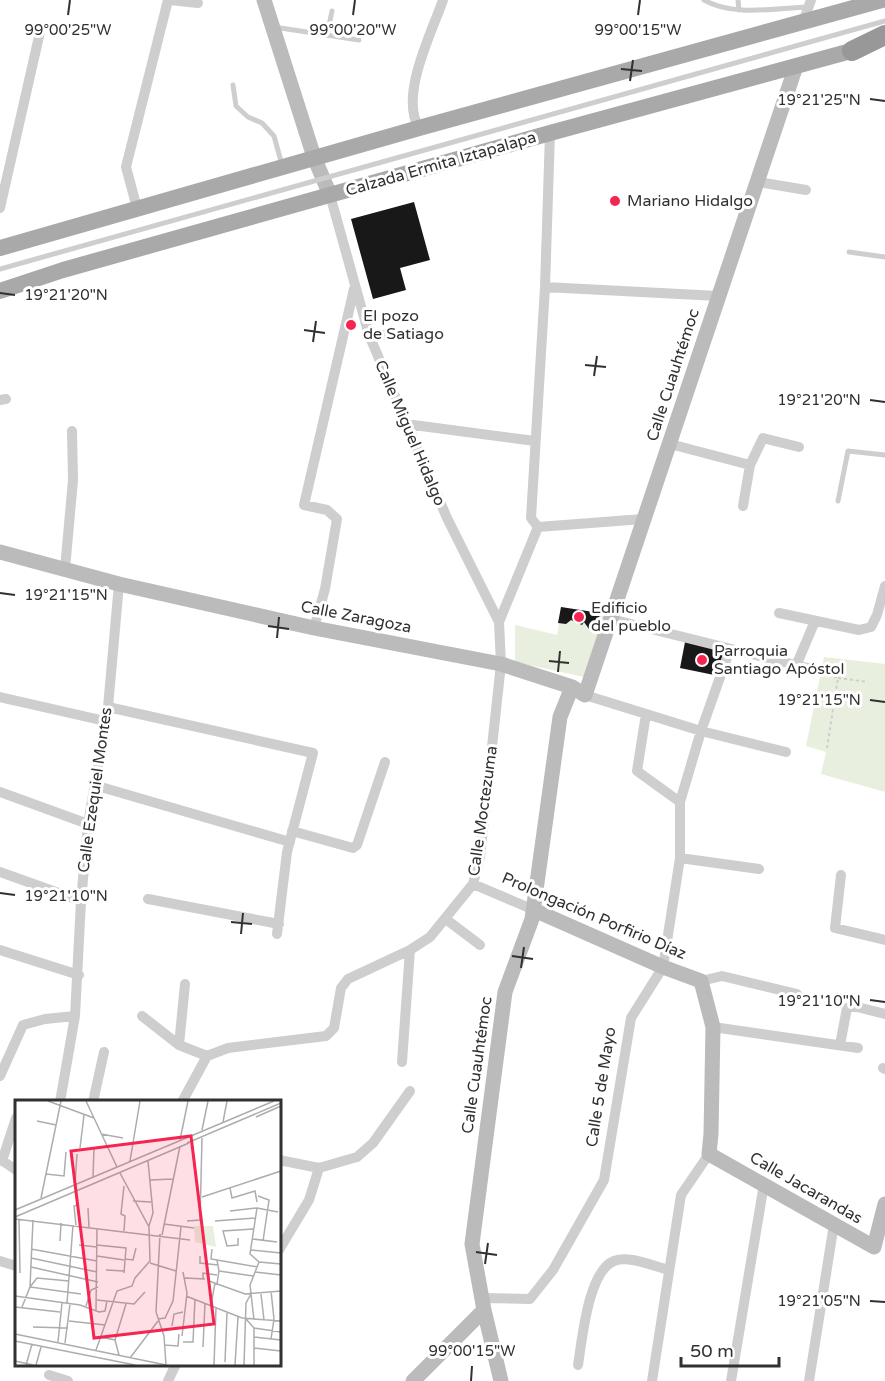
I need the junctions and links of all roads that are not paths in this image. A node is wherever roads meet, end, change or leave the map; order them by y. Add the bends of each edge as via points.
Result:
1 (169, 0) edge
2 (264, 0) edge
3 (443, 0) edge
4 (704, 0) edge
5 (738, 0) edge
6 (882, 0) edge
7 (198, 3) dead end
8 (715, 3) edge
9 (739, 10) junction
10 (807, 10) edge
11 (332, 11) dead end
12 (885, 21) edge
13 (272, 26) junction
14 (40, 32) dead end
15 (327, 35) junction
16 (885, 35) edge
17 (359, 40) dead end
18 (885, 44) edge
19 (852, 51) junction
20 (796, 66) junction
21 (232, 86) dead end
22 (419, 128) junction
23 (550, 133) junction
24 (314, 157) junction
25 (283, 166) junction
26 (758, 182) junction
27 (806, 190) dead end
28 (330, 195) junction
29 (0, 208) edge
30 (137, 208) junction
31 (0, 248) edge
32 (849, 252) dead end
33 (885, 256) edge
34 (0, 269) edge
35 (545, 287) junction
36 (354, 289) junction
37 (0, 291) edge
38 (718, 296) junction
39 (414, 334) dead end
40 (369, 335) junction
41 (406, 424) junction
42 (72, 431) dead end
43 (535, 441) junction
44 (669, 444) junction
45 (799, 447) dead end
46 (885, 455) edge
47 (750, 465) junction
48 (838, 501) dead end
49 (743, 506) dead end
50 (643, 519) junction
51 (538, 527) junction
52 (0, 552) edge
53 (65, 569) junction
54 (119, 584) junction
55 (885, 586) edge
56 (779, 613) dead end
57 (611, 619) junction
58 (815, 621) junction
59 (499, 622) junction
60 (314, 628) junction
61 (730, 650) junction
62 (501, 664) junction
63 (796, 666) junction
64 (820, 671) road end
65 (579, 691) junction
66 (0, 697) edge
67 (108, 708) junction
68 (646, 714) junction
69 (105, 721) junction
70 (701, 731) junction
71 (786, 752) dead end
72 (385, 762) dead end
73 (94, 785) junction
74 (0, 792) edge
75 (680, 802) junction
76 (88, 824) junction
77 (291, 836) junction
78 (680, 858) junction
79 (759, 869) dead end
80 (0, 872) edge
81 (842, 875) dead end
82 (473, 884) junction
83 (148, 899) dead end
84 (81, 901) junction
85 (534, 910) junction
86 (447, 920) junction
87 (885, 940) edge
88 (480, 945) dead end
89 (0, 950) edge
90 (410, 950) junction
91 (663, 967) junction
92 (79, 975) junction
93 (701, 981) junction
94 (185, 984) dead end
95 (797, 994) dead end
96 (885, 1014) edge
97 (75, 1016) junction
98 (141, 1016) dead end
99 (713, 1027) junction
100 (179, 1045) junction
101 (840, 1046) junction
102 (858, 1048) dead end
103 (104, 1052) dead end
104 (207, 1056) junction
105 (402, 1062) dead end
106 (0, 1076) edge
107 (410, 1091) dead end
108 (60, 1100) edge
109 (93, 1100) edge
110 (183, 1100) edge
111 (15, 1121) edge
112 (709, 1154) junction
113 (1, 1160) edge
114 (280, 1160) edge
115 (319, 1168) junction
116 (15, 1169) edge
117 (764, 1184) junction
118 (885, 1204) edge
119 (834, 1224) junction
120 (280, 1248) edge
121 (879, 1251) edge
122 (0, 1261) edge
123 (15, 1266) edge
124 (669, 1270) junction
125 (483, 1304) junction
126 (578, 1365) dead end
127 (176, 1366) edge
128 (48, 1378) edge
129 (68, 1381) edge
130 (168, 1381) edge
131 (413, 1381) edge
132 (501, 1381) edge
133 (652, 1381) edge
134 (731, 1381) edge
135 (809, 1381) edge

1 - 7 street
1 - 30 street via 126,167
2 - 13 street
3 - 22 street via 414,86 412,106
4 - 8 lane
5 - 9 lane
6 - 10 main road
8 - 9 lane
9 - 10 lane
10 - 22 main road
11 - 15 lane
12 - 34 lane, bridge
13 - 15 lane
13 - 24 street
14 - 29 street
15 - 17 lane
16 - 19 highway
18 - 19 main road, Calzada Ermita Iztapalapa
19 - 20 main road, Calzada Ermita Iztapalapa
20 - 23 main road, Calzada Ermita Iztapalapa
20 - 26 street, Calle Cuauhtémoc
21 - 25 lane via 236,106 274,136
22 - 24 main road
23 - 28 main road, Calzada Ermita Iztapalapa
23 - 35 street
24 - 25 main road
24 - 28 street
25 - 30 main road
26 - 27 street
26 - 38 street, Calle Cuauhtémoc
28 - 36 street, Calle Miguel Hidalgo
28 - 37 main road, Calzada Ermita Iztapalapa
30 - 31 main road
32 - 33 lane
35 - 38 street
35 - 43 street
36 - 40 street, Calle Miguel Hidalgo
36 - 60 street via 304,505 327,510 337,519
38 - 44 street, Calle Cuauhtémoc
39 - 40 street
40 - 41 street, Calle Miguel Hidalgo
41 - 43 street
41 - 59 street, Calle Miguel Hidalgo
42 - 53 street via 73,480
43 - 51 street via 531,518
44 - 47 street
44 - 50 street, Calle Cuauhtémoc
45 - 47 street via 763,438
46 - 48 lane via 848,451
47 - 49 street
50 - 51 street
50 - 57 street, Calle Cuauhtémoc
51 - 59 street
52 - 53 street, Calle Zaragoza
53 - 54 street, Calle Zaragoza
54 - 60 street, Calle Zaragoza
54 - 67 street, Calle Ezequiel Montes
55 - 58 street via 871,627 859,630
56 - 58 street
57 - 61 street
57 - 65 street, Calle Cuauhtémoc
58 - 63 street
59 - 62 street, Calle Miguel Hidalgo
60 - 62 street, Calle Zaragoza
61 - 63 street
61 - 70 street, Calle 5 de Mayo
62 - 65 street, Calle Zaragoza
62 - 82 street, Calle Moctezuma via 480,856
63 - 64 street
65 - 68 street, Calle Zaragoza
65 - 85 street, Calle Cuauhtémoc via 560,717
66 - 69 street
67 - 69 street, Calle Ezequiel Montes
67 - 77 street via 313,753
68 - 70 street, Calle Zaragoza
68 - 75 street via 637,771
69 - 73 street, Calle Ezequiel Montes
70 - 71 street, Calle Zaragoza
70 - 75 street, Calle 5 de Mayo
72 - 77 street via 357,845 353,848
73 - 76 street, Calle Ezequiel Montes
73 - 77 street
74 - 76 street
75 - 78 street, Calle 5 de Mayo
76 - 84 street, Calle Ezequiel Montes
77 - 83 street via 278,929
78 - 79 street
78 - 91 street, Calle 5 de Mayo
80 - 84 street
81 - 87 street via 835,928
82 - 85 street, Prolongación Porfirio Díaz
82 - 86 street, Calle Moctezuma
84 - 92 street, Calle Ezequiel Montes
85 - 91 street, Prolongación Porfirio Díaz
85 - 125 street, Calle Cuauhtémoc via 505,992 498,1038 472,1244
86 - 88 street
86 - 90 street, Calle Moctezuma
89 - 92 street
90 - 104 street, Calle Moctezuma via 348,979 341,988 334,1028 326,1036 228,1048
90 - 105 street
91 - 93 street, Prolongación Porfirio Díaz
91 - 125 street, Calle 5 de Mayo via 631,1018 604,1180 553,1270 531,1299
92 - 97 street, Calle Ezequiel Montes
93 - 95 street via 722,976
93 - 99 street
94 - 100 street
96 - 101 street via 847,1008
97 - 106 street via 23,1025
97 - 108 street, Calle Ezequiel Montes
98 - 100 street
99 - 101 street
99 - 112 street
100 - 104 street
101 - 102 street
103 - 109 street
104 - 110 street
107 - 115 street via 373,1143 357,1157
111 - 113 street
112 - 117 street, Calle Jacarandas
112 - 124 street via 681,1195
113 - 116 street
114 - 115 street
115 - 120 street via 309,1200
117 - 119 street, Calle Jacarandas
117 - 134 street
118 - 121 street
119 - 121 street, Calle Jacarandas
119 - 135 street
122 - 123 street
124 - 126 street via 625,1259 612,1262 601,1273 589,1305
124 - 133 street
125 - 131 street
125 - 132 street, Calle Cuauhtémoc
127 - 130 street
128 - 129 street

